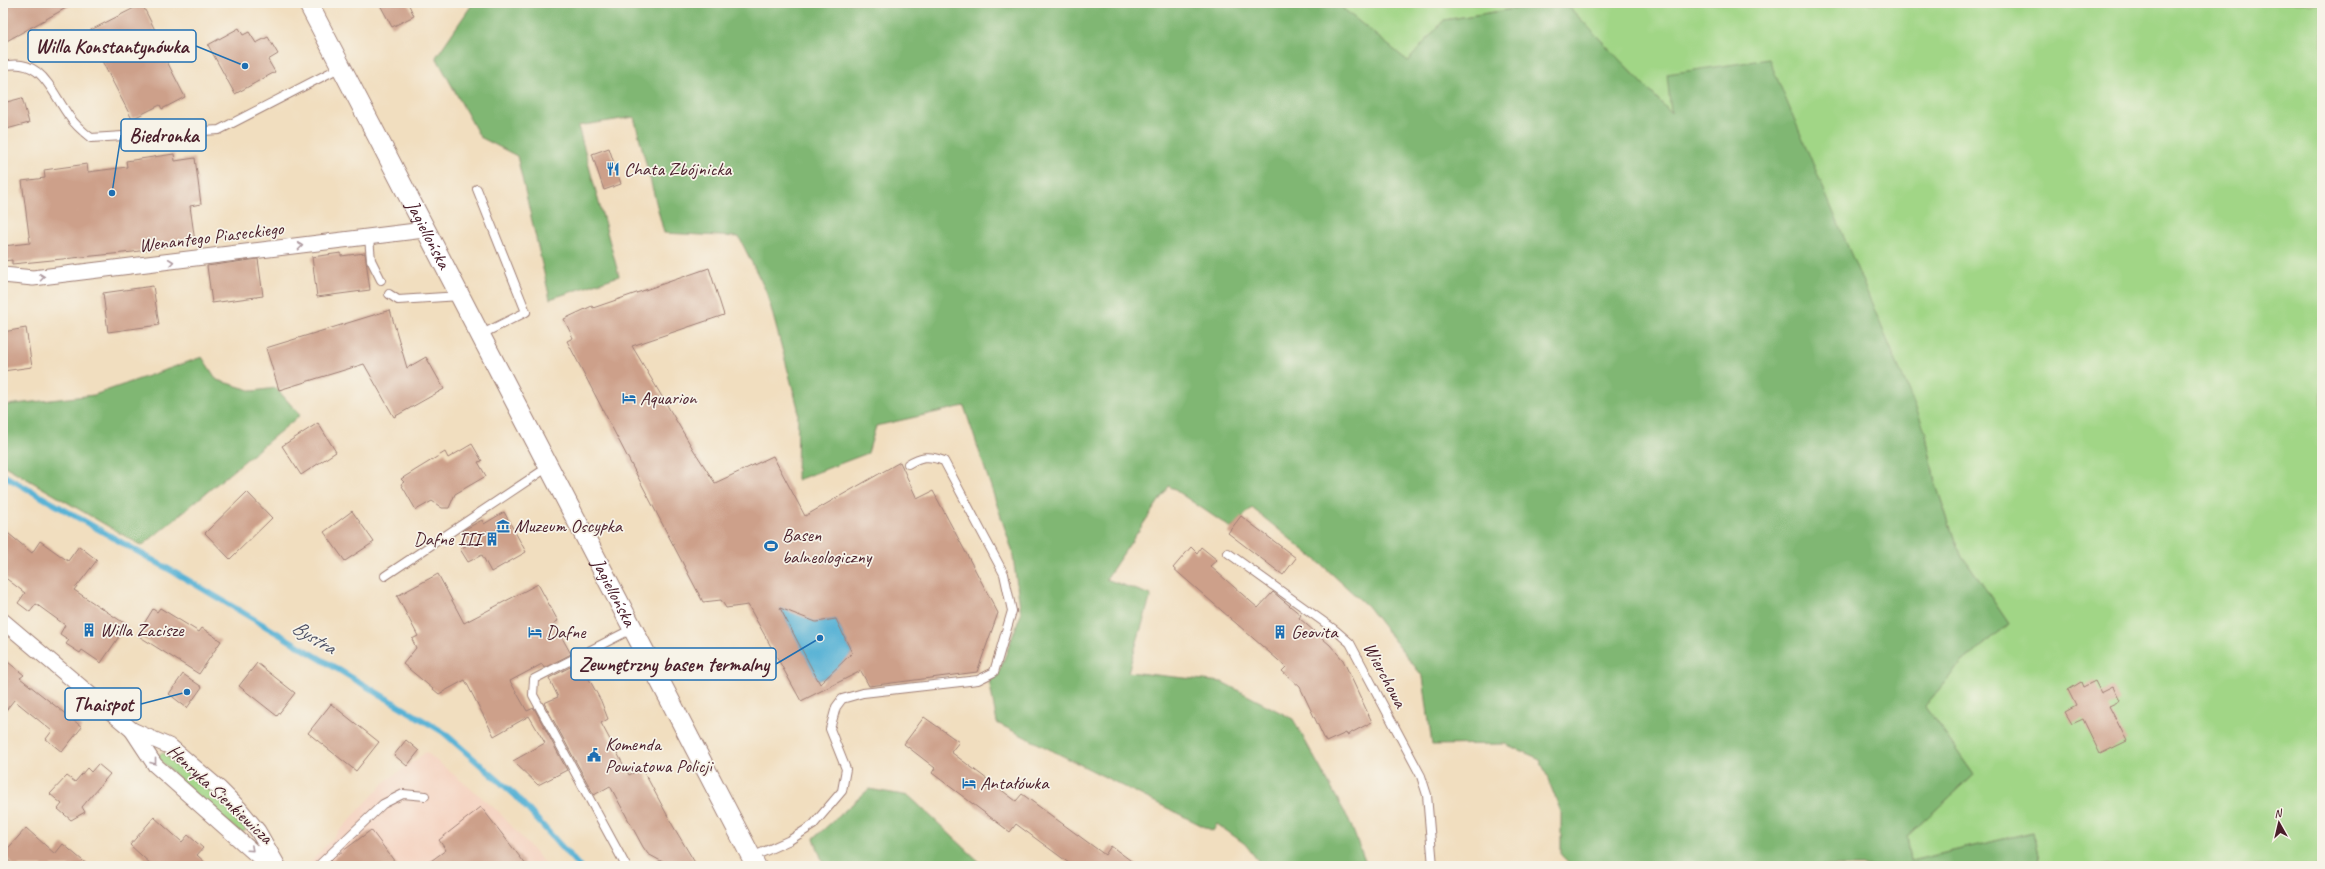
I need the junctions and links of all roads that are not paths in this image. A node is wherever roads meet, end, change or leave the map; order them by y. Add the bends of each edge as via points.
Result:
1 (308, 3) edge
2 (3, 66) edge
3 (341, 67) junction
4 (477, 189) dead end
5 (424, 230) junction
6 (369, 238) junction
7 (3, 275) edge
8 (381, 280) dead end
9 (389, 294) dead end
10 (460, 296) junction
11 (480, 335) junction
12 (908, 464) dead end
13 (548, 467) junction
14 (1228, 553) dead end
15 (385, 576) dead end
16 (3, 621) edge
17 (632, 629) junction
18 (132, 730) junction
19 (425, 796) dead end
20 (754, 862) edge
21 (269, 866) edge
22 (278, 866) edge
23 (318, 866) edge
24 (626, 866) edge
25 (1433, 866) edge

1 - 3 street, Jagiellońska
2 - 3 lane via 14,63 32,67 43,76 70,118 91,138 219,130
3 - 5 street, Jagiellońska
4 - 11 lane via 526,312
5 - 6 street, Wenantego Piaseckiego
5 - 10 street, Jagiellońska
7 -> 6 street, Wenantego Piaseckiego via 33,278
6 - 8 lane via 372,260
9 - 10 lane via 398,300
10 - 11 street, Jagiellońska
11 - 13 street, Jagiellońska
12 - 20 lane via 921,456 932,456 944,461 1004,574 1012,611 994,672 978,680 863,693 842,699 836,707 830,729 846,769 842,791 813,825
13 - 15 lane
13 - 17 street, Jagiellońska
14 - 25 lane, Wierchowa via 1350,643 1421,776 1427,795
16 - 18 street, Henryka Sienkiewicza
17 - 20 street, Jagiellońska
17 - 24 lane via 534,679 532,695
18 -> 21 street, Henryka Sienkiewicza via 155,765
18 - 22 street, Henryka Sienkiewicza via 171,747 220,789 258,831
19 - 23 lane via 404,794 383,804

